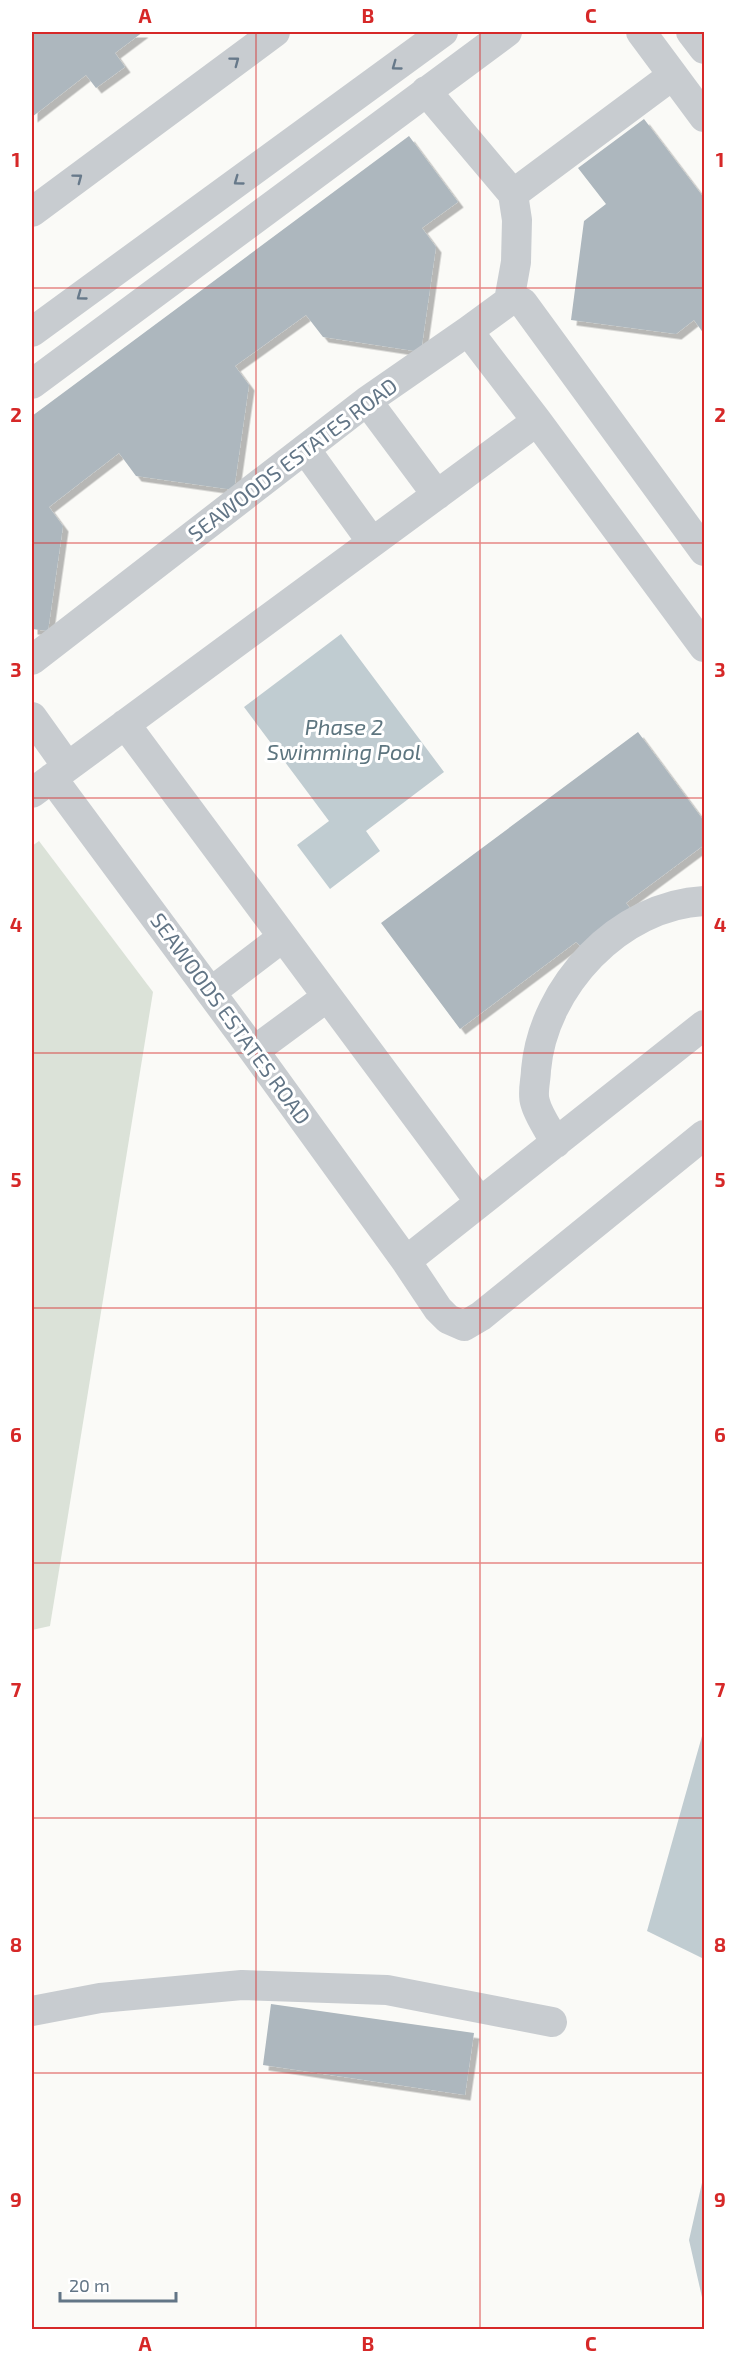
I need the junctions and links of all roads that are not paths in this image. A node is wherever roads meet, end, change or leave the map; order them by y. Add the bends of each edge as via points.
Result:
1 (275, 32) edge
2 (443, 32) edge
3 (507, 32) edge
4 (641, 32) edge
5 (691, 32) edge
6 (705, 50) edge
7 (673, 75) junction
8 (426, 91) junction
9 (705, 117) edge
10 (513, 194) junction
11 (32, 212) edge
12 (509, 301) junction
13 (468, 331) junction
14 (32, 332) edge
15 (32, 384) edge
16 (367, 402) junction
17 (537, 421) junction
18 (305, 449) junction
19 (437, 495) junction
20 (372, 543) junction
21 (705, 550) edge
22 (705, 647) edge
23 (32, 660) edge
24 (32, 717) edge
25 (125, 724) junction
26 (50, 779) edge
27 (705, 901) edge
28 (283, 937) junction
29 (211, 992) junction
30 (327, 997) junction
31 (705, 1025) edge
32 (254, 1051) junction
33 (705, 1135) edge
34 (556, 1143) junction
35 (480, 1202) junction
36 (406, 1261) junction
37 (32, 2011) edge
38 (552, 2022) dead end

11 -> 1 street
2 -> 14 street
3 - 8 street
4 - 7 street
5 - 6 street
7 - 9 street
7 - 10 street
8 - 10 street
8 - 15 street
10 - 12 street via 516,262
12 - 13 street, SEAWOODS ESTATES ROAD
12 - 21 street via 522,303
13 - 16 street, SEAWOODS ESTATES ROAD
13 - 17 street
16 - 18 street, SEAWOODS ESTATES ROAD
16 - 19 street
17 - 19 street
17 - 22 street
18 - 20 street
18 - 23 street, SEAWOODS ESTATES ROAD
19 - 20 street
20 - 25 street
24 - 26 street, SEAWOODS ESTATES ROAD
25 - 26 street
25 - 28 street
26 - 29 street, SEAWOODS ESTATES ROAD
27 - 34 street via 648,916 608,939 575,971 551,1011 537,1054 534,1101
28 - 29 street
28 - 30 street
29 - 32 street, SEAWOODS ESTATES ROAD
30 - 32 street
30 - 35 street
31 - 34 street
32 - 36 street, SEAWOODS ESTATES ROAD
33 - 36 street, SEAWOODS ESTATES ROAD via 500,1302 464,1326 438,1309
34 - 35 street
35 - 36 street
37 - 38 street via 100,1998 242,1986 387,1990

